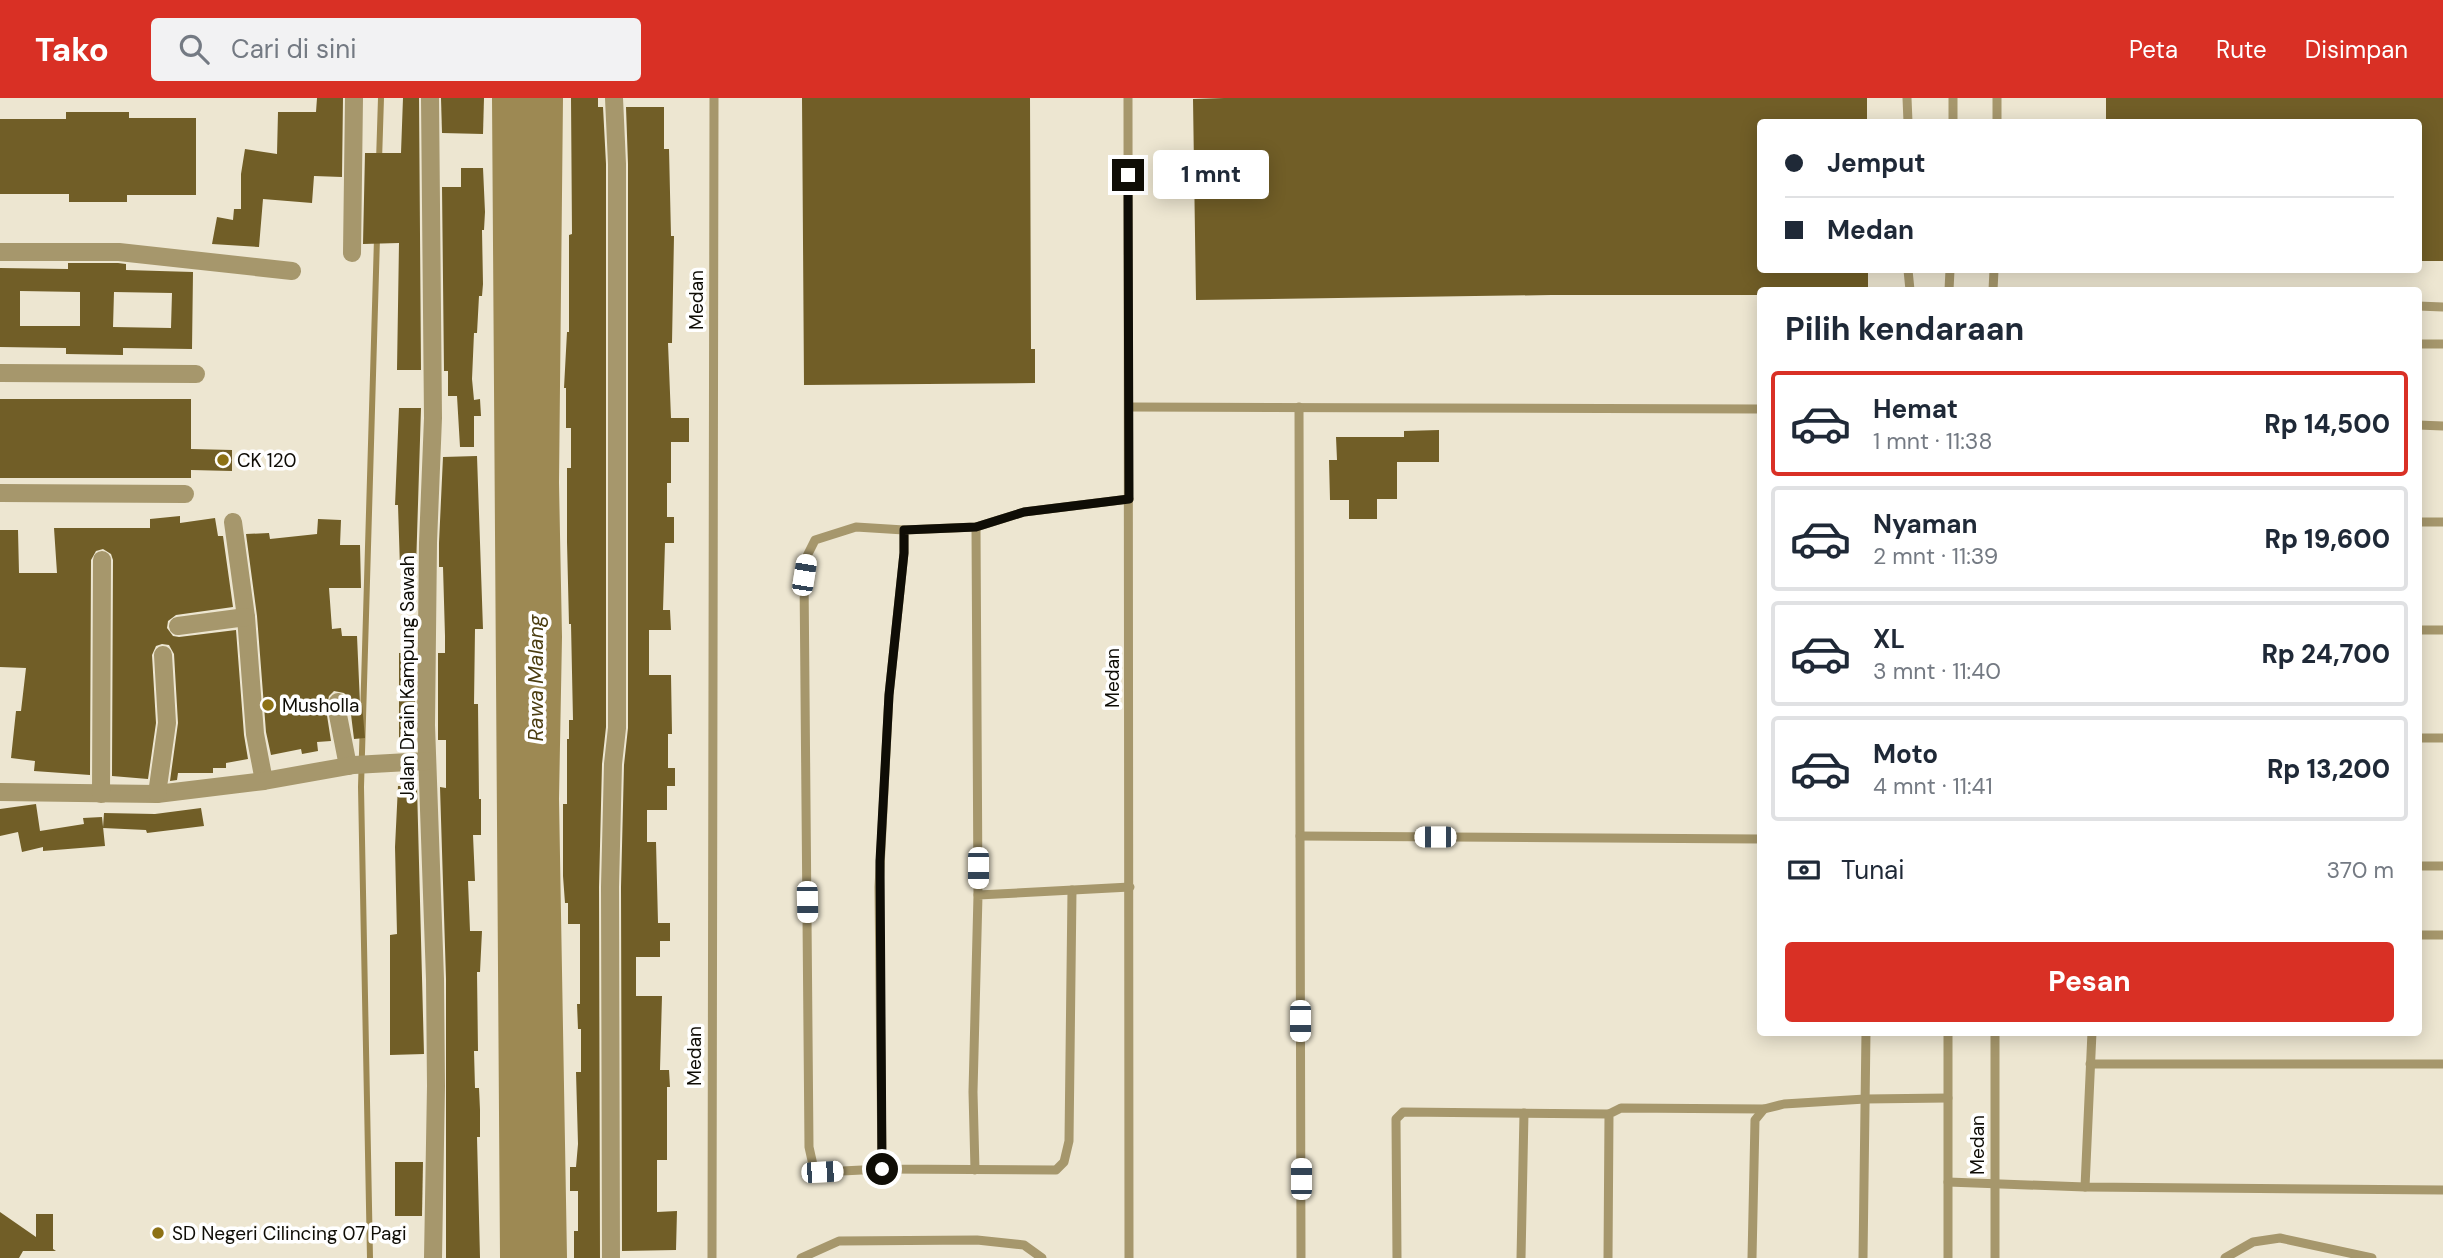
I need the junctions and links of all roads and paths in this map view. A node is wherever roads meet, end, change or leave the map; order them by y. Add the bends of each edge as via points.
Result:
1 (354, 98) edge
2 (430, 98) edge
3 (614, 98) edge
4 (714, 98) edge
5 (1128, 98) edge
6 (1907, 98) edge
7 (1954, 98) edge
8 (1997, 98) edge
9 (1908, 119) edge
10 (1953, 119) edge
11 (1997, 119) edge
12 (0, 252) edge
13 (352, 253) dead end
14 (292, 271) dead end
15 (2422, 306) edge
16 (2443, 307) edge
17 (2422, 344) edge
18 (2443, 344) edge
19 (0, 373) edge
20 (196, 374) dead end
21 (1129, 407) junction
22 (1299, 407) junction
23 (1757, 409) edge
24 (2422, 425) edge
25 (2443, 426) edge
26 (0, 493) edge
27 (185, 494) dead end
28 (1129, 499) junction
29 (2422, 522) edge
30 (2443, 522) edge
31 (233, 523) dead end
32 (976, 527) junction
33 (904, 530) junction
34 (102, 560) dead end
35 (246, 617) junction
36 (178, 626) dead end
37 (2443, 630) edge
38 (2422, 631) edge
39 (163, 655) dead end
40 (338, 702) dead end
41 (2422, 738) edge
42 (2443, 738) edge
43 (427, 761) junction
44 (351, 766) junction
45 (264, 781) junction
46 (0, 792) edge
47 (101, 794) junction
48 (157, 794) junction
49 (1300, 836) junction
50 (1757, 839) edge
51 (2422, 866) edge
52 (2443, 866) edge
53 (1130, 887) junction
54 (1072, 890) junction
55 (978, 895) junction
56 (2422, 935) edge
57 (2443, 935) edge
58 (1866, 1036) edge
59 (1948, 1036) edge
60 (1995, 1036) edge
61 (2092, 1036) edge
62 (2091, 1064) junction
63 (2443, 1064) edge
64 (1948, 1098) junction
65 (1865, 1100) junction
66 (1764, 1109) junction
67 (1524, 1113) junction
68 (1609, 1114) junction
69 (882, 1169) junction
70 (975, 1170) junction
71 (1948, 1182) junction
72 (1994, 1184) junction
73 (2085, 1187) junction
74 (2443, 1189) edge
75 (433, 1258) edge
76 (611, 1258) edge
77 (712, 1258) edge
78 (801, 1258) edge
79 (1042, 1258) edge
80 (1129, 1258) edge
81 (1301, 1258) edge
82 (1398, 1258) edge
83 (1521, 1258) edge
84 (1608, 1258) edge
85 (1752, 1258) edge
86 (1863, 1258) edge
87 (1948, 1258) edge
88 (1995, 1258) edge
89 (2225, 1258) edge
90 (2372, 1258) edge

1 - 13 street
2 - 43 street, Jalan Drain Kampung Sawah via 433,418
3 - 76 street via 617,728 610,887
4 - 77 lane, Medan
5 - 21 lane, Medan
6 - 9 lane
7 - 10 lane
8 - 11 lane
12 - 14 street via 120,252
15 - 16 lane
17 - 18 lane
19 - 20 street
21 - 22 lane
21 - 28 lane, Medan
22 - 23 lane
22 - 49 lane
24 - 25 lane
26 - 27 street
28 - 32 lane via 1024,512
28 - 53 lane, Medan
29 - 30 lane
31 - 35 street
32 - 33 lane
32 - 55 lane
33 - 69 lane via 880,861
33 - 69 lane via 856,527 815,540 804,575 809,1147 813,1165 822,1172
34 - 47 street
35 - 36 street
35 - 45 street via 255,734
37 - 38 lane
39 - 48 street via 167,723
40 - 44 street
41 - 42 lane
43 - 44 street
43 - 75 street, Jalan Drain Kampung Sawah via 436,1019
44 - 45 street
45 - 48 street
46 - 47 street
47 - 48 street
49 - 50 lane
49 - 81 lane
51 - 52 lane
53 - 54 lane
53 - 80 lane, Medan
54 - 55 lane
54 - 70 lane via 1069,1141 1063,1162 1056,1170
55 - 70 lane
56 - 57 lane
58 - 65 lane
59 - 64 lane
60 - 72 lane, Medan
61 - 62 lane
62 - 63 lane
62 - 73 lane
64 - 65 lane
64 - 71 lane
65 - 66 lane
65 - 86 lane
66 - 68 lane via 1621,1108
66 - 85 lane via 1755,1121
67 - 68 lane
67 - 82 lane via 1403,1112 1395,1119
67 - 83 lane
68 - 84 lane
69 - 70 lane
71 - 72 lane
71 - 87 lane
72 - 73 lane
72 - 88 lane, Medan
73 - 74 lane
78 - 79 lane via 839,1241 977,1240 1024,1245
89 - 90 lane via 2253,1242 2280,1238

